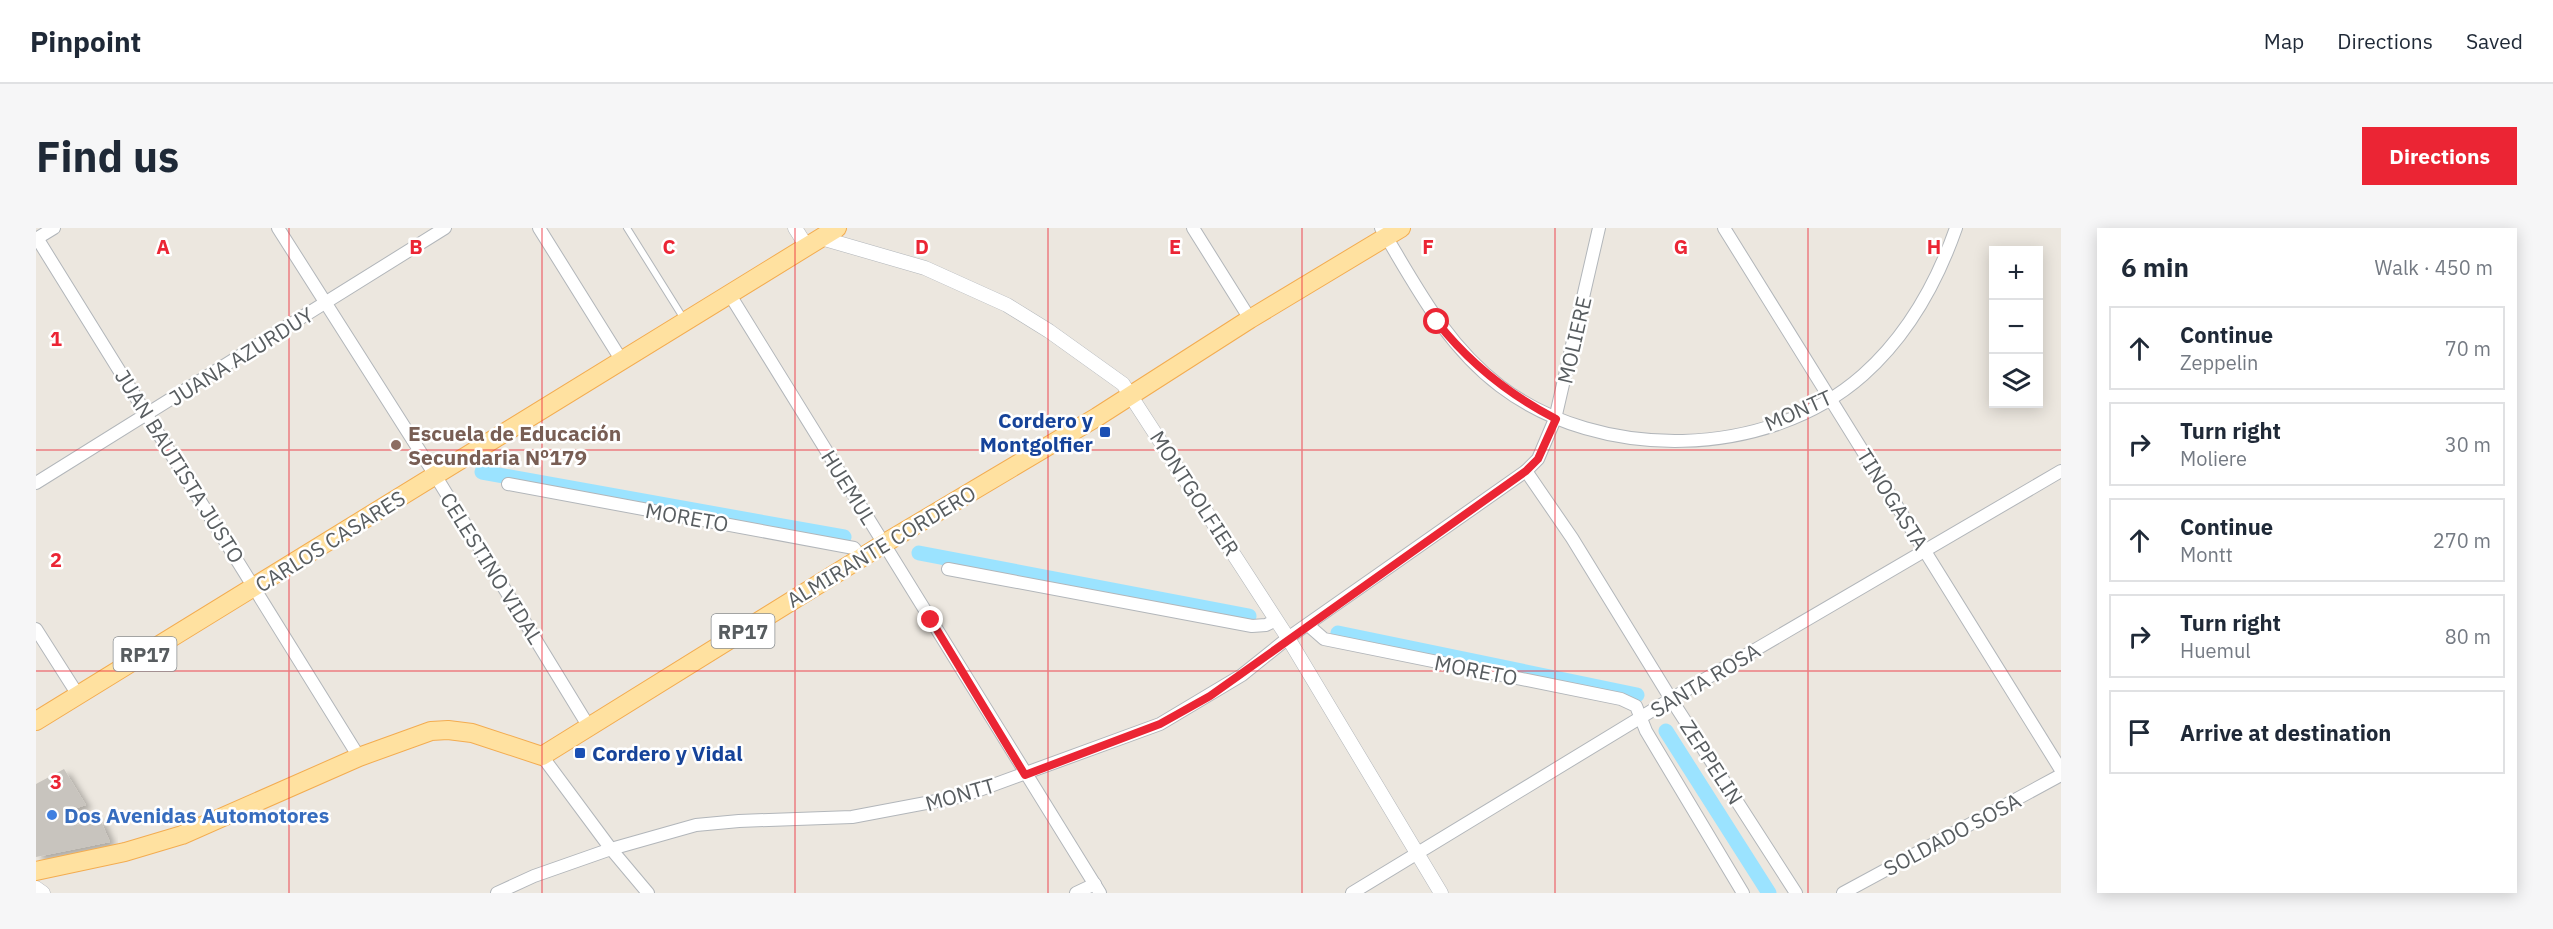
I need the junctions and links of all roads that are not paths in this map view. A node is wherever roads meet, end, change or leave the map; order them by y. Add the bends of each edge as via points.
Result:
1 (54, 228) edge
2 (278, 228) edge
3 (445, 228) edge
4 (539, 228) edge
5 (627, 228) edge
6 (795, 228) edge
7 (837, 228) edge
8 (1193, 228) edge
9 (1599, 228) edge
10 (1724, 228) edge
11 (1956, 228) edge
12 (1390, 231) edge
13 (37, 238) edge
14 (814, 242) junction
15 (730, 296) junction
16 (325, 303) junction
17 (1250, 319) junction
18 (686, 322) junction
19 (622, 361) junction
20 (1131, 394) junction
21 (1831, 399) junction
22 (149, 415) junction
23 (1556, 419) junction
24 (1526, 471) junction
25 (2061, 471) edge
26 (435, 475) junction
27 (36, 483) edge
28 (508, 484) dead end
29 (885, 543) junction
30 (1925, 550) junction
31 (861, 557) junction
32 (948, 569) dead end
33 (255, 588) junction
34 (1276, 620) junction
35 (1308, 625) junction
36 (36, 629) edge
37 (1288, 639) junction
38 (78, 695) junction
39 (1671, 699) junction
40 (1641, 718) junction
41 (36, 721) edge
42 (588, 727) junction
43 (542, 756) junction
44 (359, 757) junction
45 (2061, 773) edge
46 (1025, 775) junction
47 (611, 849) junction
48 (1417, 853) junction
49 (36, 871) edge
50 (36, 888) edge
51 (1097, 889) edge
52 (43, 893) edge
53 (497, 893) edge
54 (648, 893) edge
55 (1076, 893) edge
56 (1352, 893) edge
57 (1441, 893) edge
58 (1743, 893) edge
59 (1796, 893) edge
60 (1844, 893) edge

1 - 13 street
2 - 16 street, CELESTINO VIDAL
3 - 16 street, JUANA AZURDUY
4 - 19 street
5 - 18 lane
6 - 14 street
7 - 14 main road, CARLOS CASARES / RP17
8 - 17 street
9 - 23 street, MOLIERE
10 - 21 street, TINOGASTA
11 - 21 street, MONTT via 1937,278 1915,317 1862,376
12 - 17 main road, ALMIRANTE CORDERO / RP17
12 - 23 street via 1425,303 1456,346 1501,387
13 - 22 street, JUAN BAUTISTA JUSTO
14 - 15 main road, CARLOS CASARES / RP17
14 - 20 street, MONTGOLFIER via 924,268 1007,305 1114,375
15 - 18 main road, CARLOS CASARES / RP17
15 - 29 street, HUEMUL
16 - 22 street, JUANA AZURDUY
16 - 26 street, CELESTINO VIDAL
17 - 20 main road, ALMIRANTE CORDERO / RP17
18 - 19 main road, CARLOS CASARES / RP17
19 - 26 main road, CARLOS CASARES / RP17
20 - 29 main road, ALMIRANTE CORDERO / RP17
20 - 34 street, MONTGOLFIER
21 - 23 street, MONTT via 1780,422 1694,441 1615,437
21 - 30 street, TINOGASTA
22 - 27 street, JUANA AZURDUY
22 - 33 street, JUAN BAUTISTA JUSTO
23 - 24 street, MOLIERE via 1538,459
24 - 35 street, MONTT
24 - 39 street, ZEPPELIN
25 - 30 street, SANTA ROSA
26 - 33 main road, CARLOS CASARES / RP17
26 - 42 street, CELESTINO VIDAL
28 - 31 street, MORETO via 854,548
29 - 31 main road, ALMIRANTE CORDERO / RP17
29 - 46 street, HUEMUL
30 - 39 street, SANTA ROSA
30 - 45 street, TINOGASTA
31 - 42 main road, ALMIRANTE CORDERO / RP17
32 - 34 street via 1252,626
33 - 38 main road, CARLOS CASARES / RP17
33 - 44 street, JUAN BAUTISTA JUSTO
34 - 37 street, MONTGOLFIER
35 - 37 street, MONTT
35 - 40 street, MORETO via 1323,639 1621,699 1636,706
36 - 38 street
37 - 46 street, MONTT via 1242,675 1178,715
37 - 48 street, MONTGOLFIER
38 - 41 main road, CARLOS CASARES / RP17
39 - 40 street, SANTA ROSA
39 - 59 street, ZEPPELIN
40 - 48 street, SANTA ROSA
40 - 58 street, ZEPPELIN
42 - 43 main road, ALMIRANTE CORDERO / RP17
43 - 44 main road via 491,738 448,730 408,738
43 - 47 street
44 - 49 main road via 182,835
45 - 60 street, SOLDADO SOSA
46 - 47 street, MONTT via 963,796 884,813 706,824
46 - 51 street, HUEMUL
47 - 53 street, MONTT
47 - 54 street
48 - 56 street, SANTA ROSA
48 - 57 street, MONTGOLFIER
50 - 52 street
51 - 55 street

